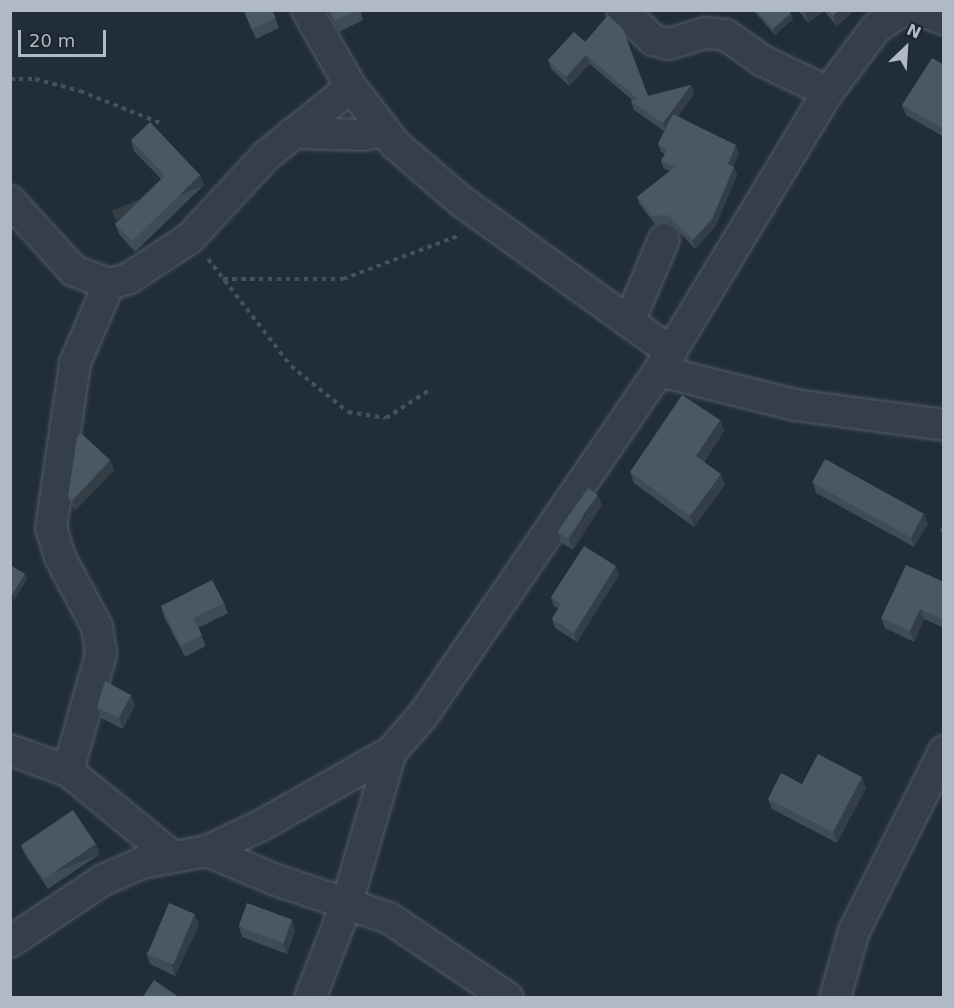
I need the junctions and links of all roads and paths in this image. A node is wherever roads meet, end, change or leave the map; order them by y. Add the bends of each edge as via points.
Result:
1 (307, 10) edge
2 (622, 10) edge
3 (907, 11) edge
4 (944, 19) edge
5 (10, 79) edge
6 (351, 87) junction
7 (828, 92) junction
8 (160, 123) dead end
9 (385, 131) junction
10 (293, 133) junction
11 (10, 201) edge
12 (496, 227) junction
13 (190, 238) junction
14 (664, 239) dead end
15 (223, 279) junction
16 (109, 284) junction
17 (629, 322) junction
18 (665, 361) junction
19 (431, 389) dead end
20 (944, 425) edge
21 (10, 750) edge
22 (944, 751) edge
23 (391, 752) junction
24 (68, 771) junction
25 (207, 851) junction
26 (172, 856) junction
27 (346, 903) junction
28 (10, 942) edge
29 (310, 998) edge
30 (508, 998) edge
31 (835, 998) edge

1 - 6 street
2 - 7 street via 653,40 669,44 705,33 726,35 763,61
3 - 4 street
3 - 7 street via 876,28
5 - 8 path via 35,79 80,91
6 - 9 street
6 - 10 street
7 - 18 street
9 - 10 street via 362,135
9 - 12 street via 436,180
10 - 13 street via 266,156
11 - 16 street via 74,271
12 - 15 path via 443,240 343,279
12 - 17 street
13 - 15 path
13 - 16 street via 152,266
14 - 17 street
15 - 19 path via 291,366 348,412 386,418
16 - 24 street via 75,363 51,528 60,557 98,627 101,654
17 - 18 street
18 - 20 street via 795,405
18 - 23 street via 450,677
21 - 24 street
22 - 31 street via 854,931
23 - 25 street via 260,826
23 - 27 street
24 - 26 street
25 - 26 street
25 - 27 street
26 - 28 street via 142,863 103,880
27 - 29 street
27 - 30 street via 398,924

